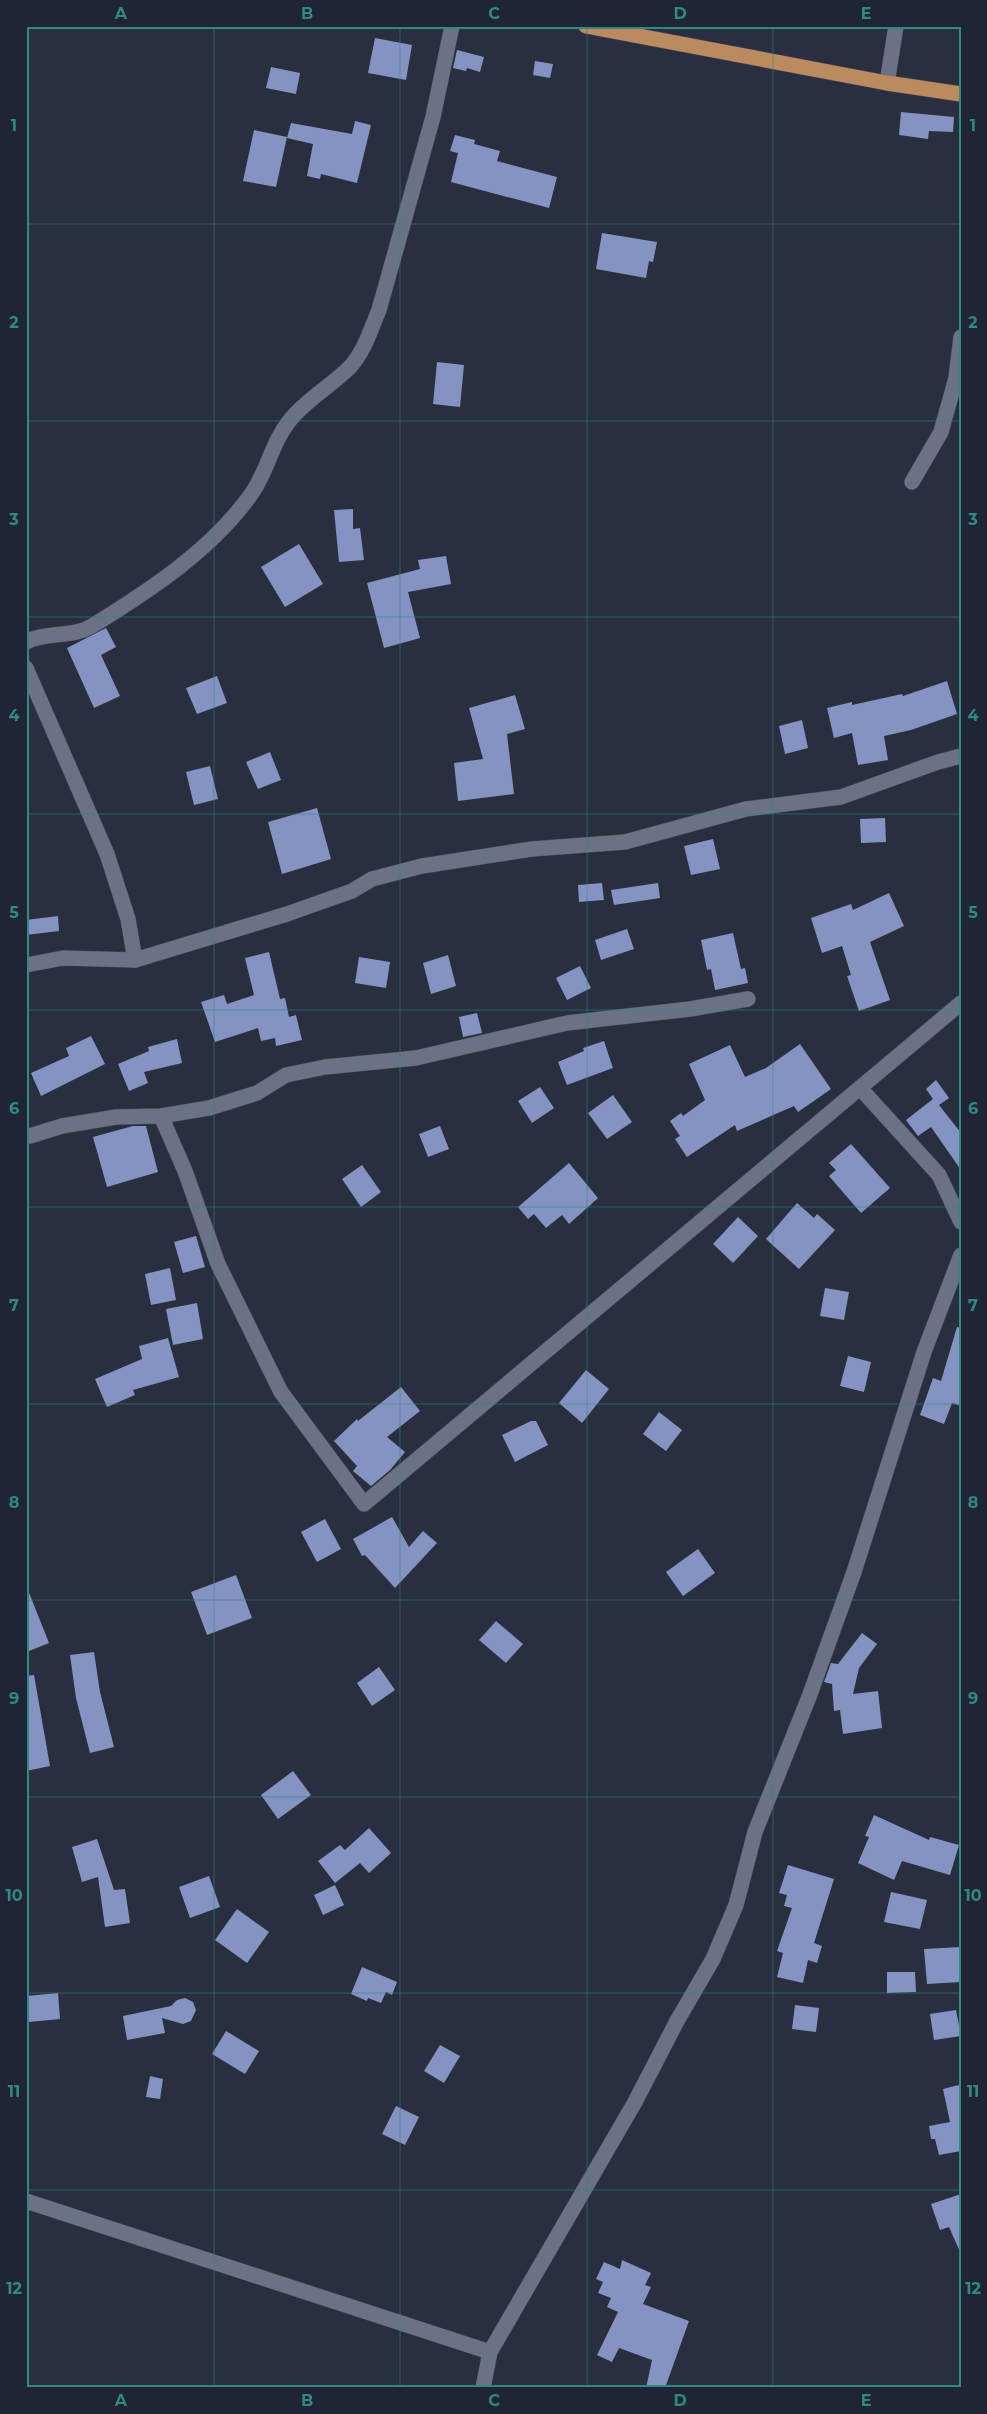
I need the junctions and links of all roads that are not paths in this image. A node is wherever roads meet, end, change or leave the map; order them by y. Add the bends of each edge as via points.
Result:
1 (452, 26) edge
2 (586, 26) edge
3 (896, 26) edge
4 (887, 83) junction
5 (961, 94) edge
6 (961, 337) edge
7 (912, 482) dead end
8 (26, 642) edge
9 (26, 668) edge
10 (961, 756) edge
11 (135, 960) junction
12 (26, 965) edge
13 (748, 999) dead end
14 (961, 1003) edge
15 (860, 1088) junction
16 (162, 1116) junction
17 (26, 1135) edge
18 (961, 1222) edge
19 (961, 1255) edge
20 (26, 2201) edge
21 (490, 2352) junction
22 (483, 2388) edge

1 - 8 street via 433,117 378,310 367,340 351,366 293,416 278,434 253,492 233,518 193,556 90,628 44,635
2 - 4 main road
3 - 4 street
4 - 5 main road
6 - 7 street via 956,378 941,432
9 - 11 street via 107,854 128,918
10 - 11 street via 841,797 746,809 625,842 532,849 422,866 372,879 352,891 287,914
11 - 12 street via 64,958
13 - 16 street via 567,1023 416,1058 325,1067 286,1075 257,1093 208,1108
14 - 15 street
15 - 16 street via 364,1504 281,1392 218,1264
15 - 18 street via 939,1175
16 - 17 street via 116,1117
19 - 21 street via 924,1352 854,1572 755,1832 736,1905 713,1960
20 - 21 street
21 - 22 street

